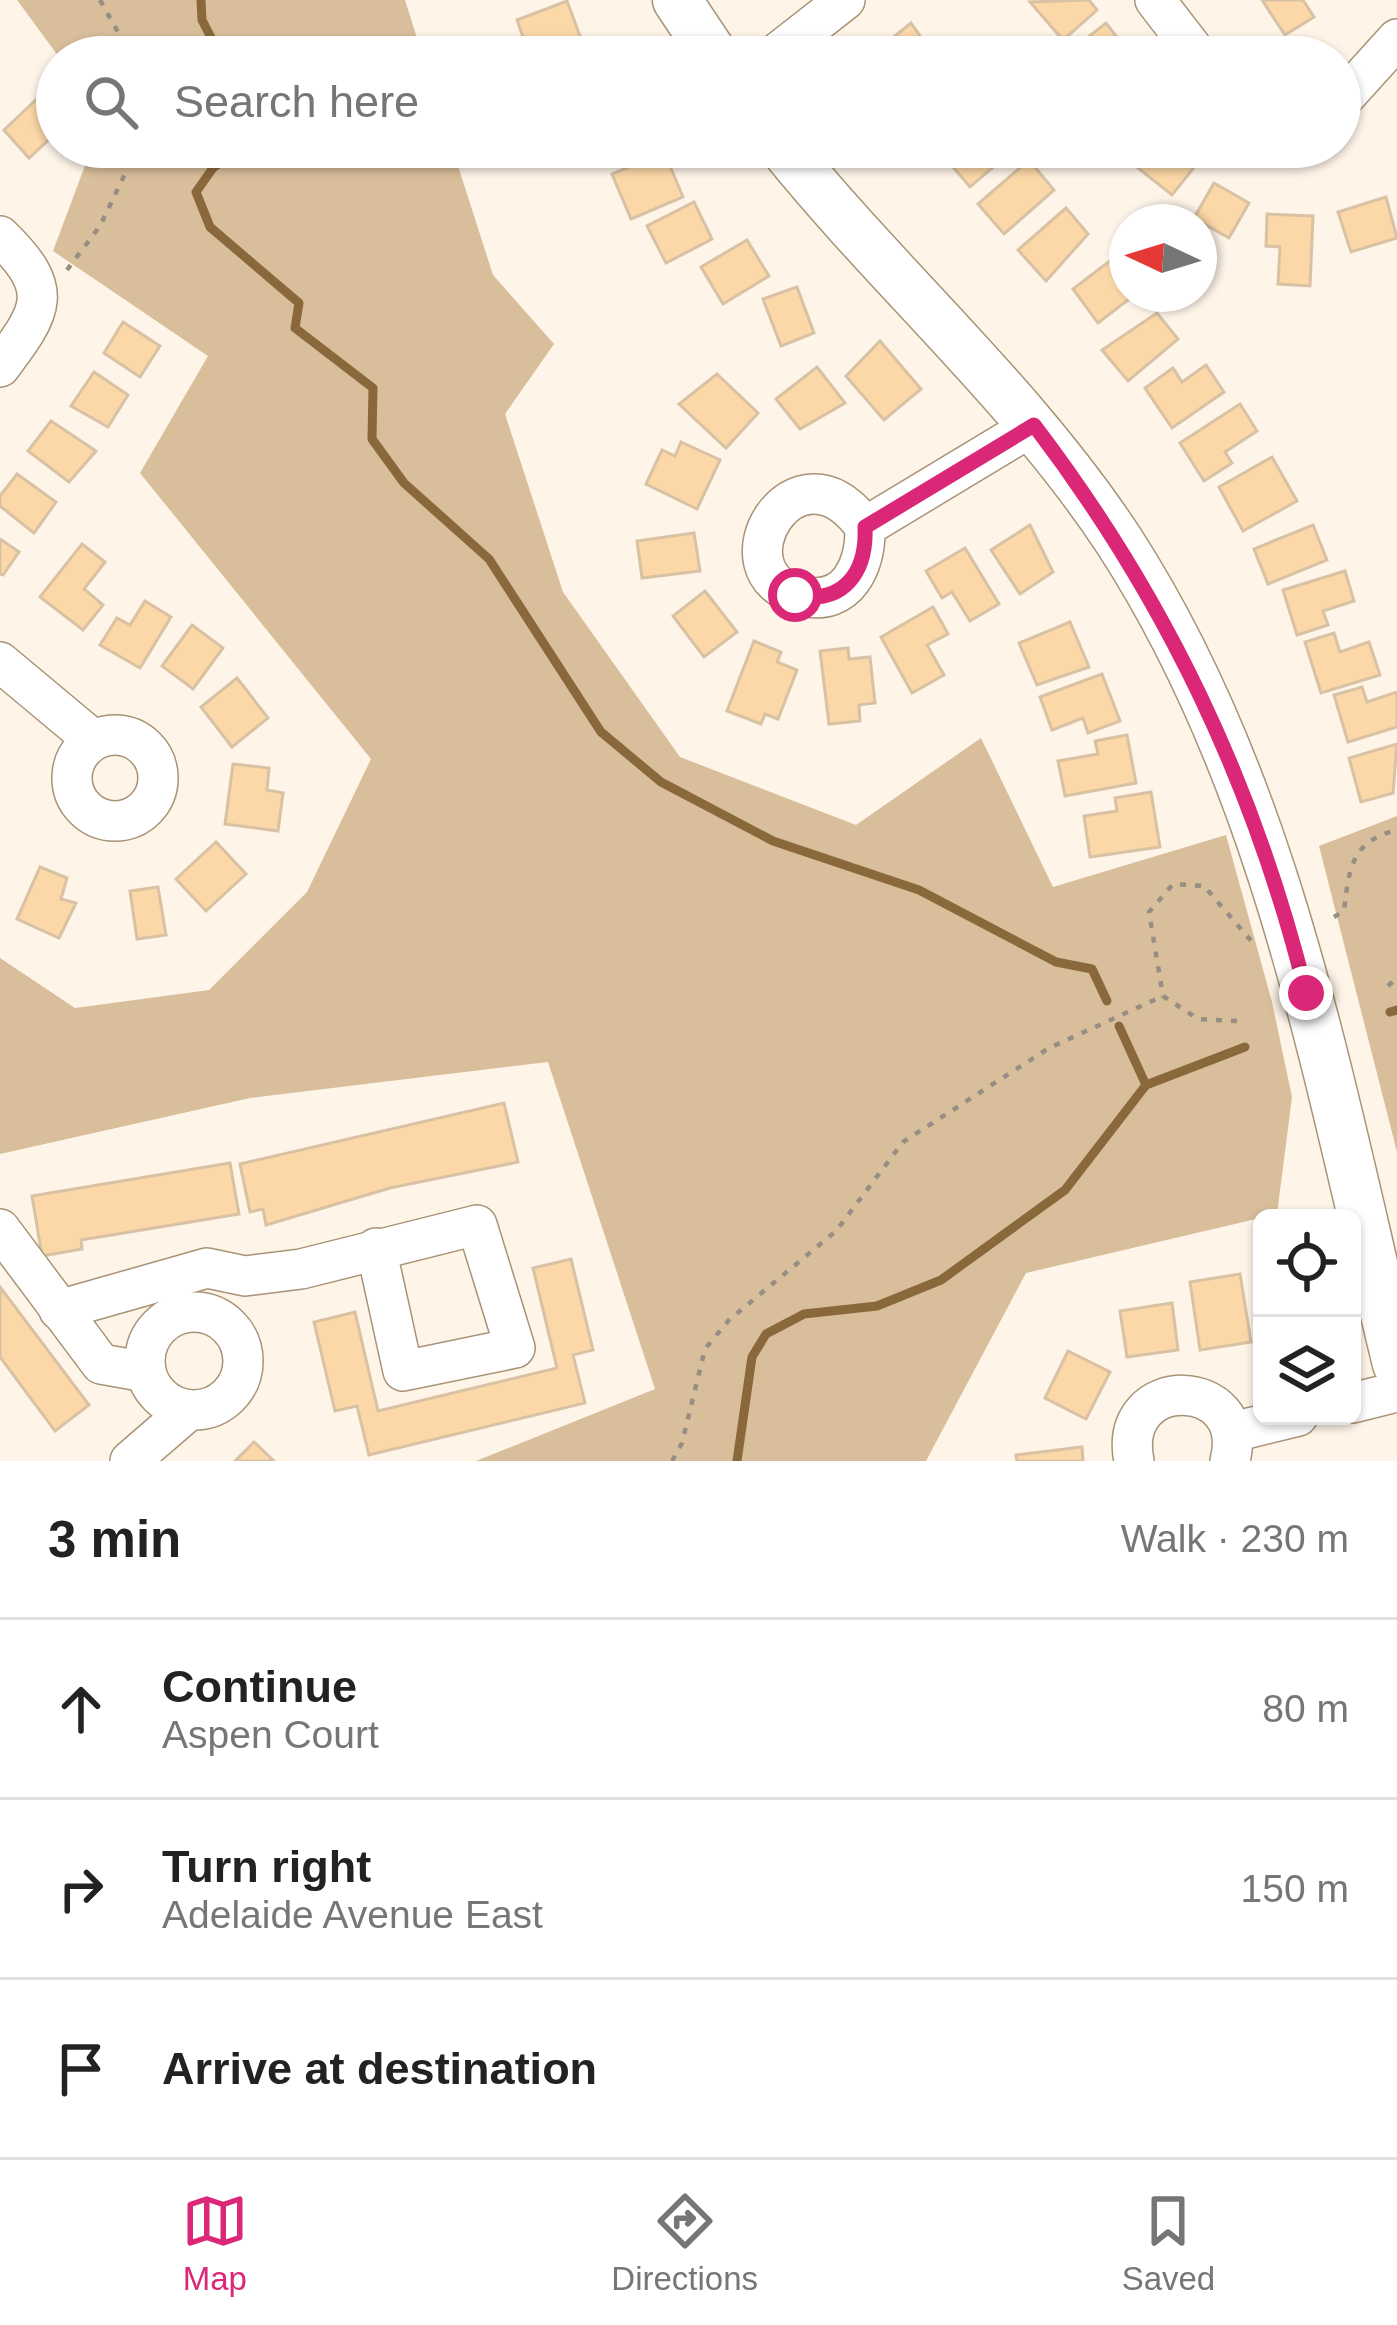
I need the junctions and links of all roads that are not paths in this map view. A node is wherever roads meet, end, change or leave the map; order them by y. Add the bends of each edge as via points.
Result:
1 (677, 0) edge
2 (844, 0) edge
3 (1155, 0) edge
4 (701, 36) edge
5 (799, 36) edge
6 (1183, 36) edge
7 (1397, 40) edge
8 (1361, 79) edge
9 (802, 168) edge
10 (0, 236) edge
11 (0, 367) edge
12 (1034, 425) junction
13 (865, 527) dead end
14 (0, 662) edge
15 (92, 738) dead end
16 (0, 1229) edge
17 (376, 1248) dead end
18 (245, 1276) junction
19 (59, 1310) junction
20 (213, 1315) junction
21 (1397, 1364) edge
22 (146, 1372) junction
23 (1397, 1392) edge
24 (1361, 1401) edge
25 (189, 1410) junction
26 (1278, 1425) edge
27 (1232, 1446) edge
28 (130, 1461) edge
29 (1134, 1461) edge

1 - 4 main road
2 - 5 street
3 - 6 street
7 - 8 street
9 - 12 main road
10 - 11 street via 32,270 40,292 36,316
12 - 13 street
12 - 21 main road via 1167,625 1259,827
14 - 15 street
16 - 19 street
17 - 18 street
18 - 19 street via 207,1268
18 - 20 street
19 - 22 street via 101,1364
20 - 22 street via 186,1312 162,1324 148,1346
20 - 25 street via 238,1339 242,1373 222,1401
22 - 25 street via 155,1390
23 - 24 street
25 - 28 street
26 - 27 street
27 - 29 street via 1204,1399 1170,1395 1135,1427

